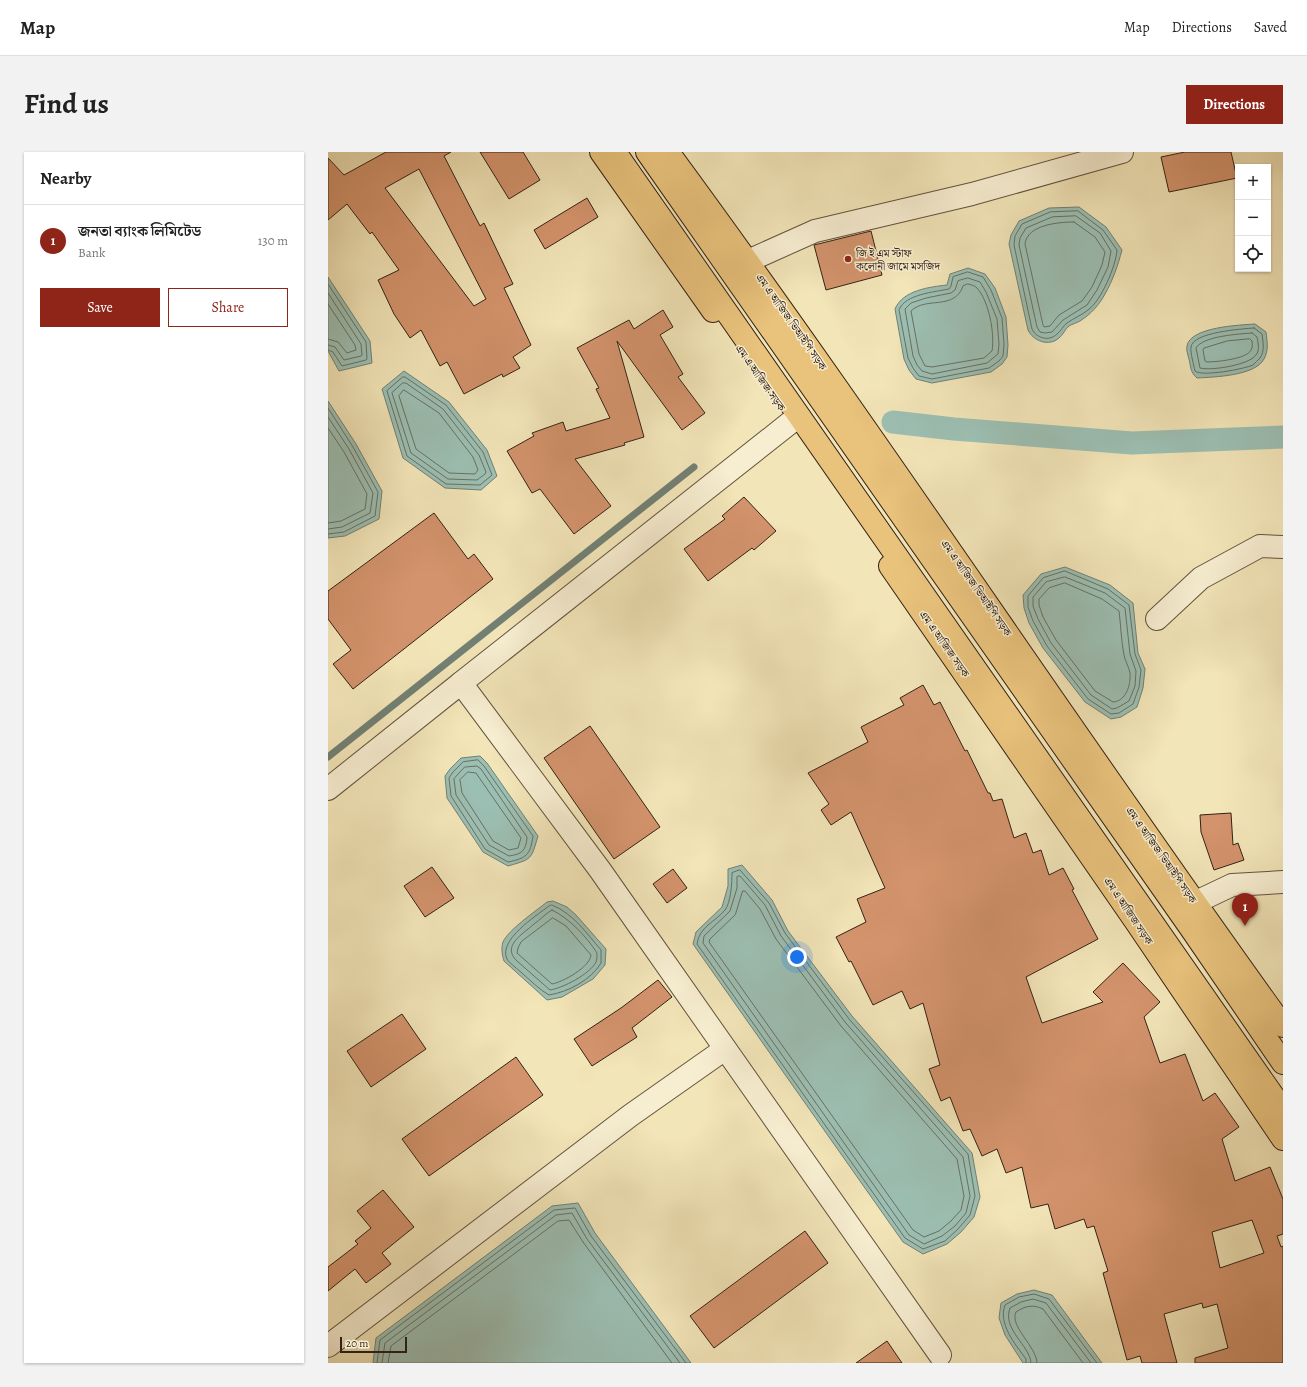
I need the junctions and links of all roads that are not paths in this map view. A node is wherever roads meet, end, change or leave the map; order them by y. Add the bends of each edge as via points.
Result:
1 (601, 152) edge
2 (615, 152) edge
3 (647, 152) edge
4 (668, 152) edge
5 (1122, 152) edge
6 (748, 261) junction
7 (791, 422) junction
8 (1283, 547) edge
9 (1157, 619) dead end
10 (461, 683) junction
11 (328, 789) edge
12 (1283, 882) edge
13 (1194, 903) junction
14 (1283, 1026) edge
15 (725, 1049) junction
16 (1283, 1063) edge
17 (1283, 1110) edge
18 (1283, 1139) edge
19 (328, 1346) edge
20 (940, 1355) dead end

1 - 7 main road, এম এ আজিজ সড়ক
2 - 17 main road
3 - 16 main road
4 - 6 main road, এম এ আজিজ ভিআইপি সড়ক
5 - 6 street via 972,194 815,231
6 - 13 main road, এম এ আজিজ ভিআইপি সড়ক
7 - 10 street
7 - 18 main road, এম এ আজিজ সড়ক
8 - 9 street via 1260,546 1201,578
10 - 11 street
10 - 15 street via 600,870
12 - 13 street via 1232,885
13 - 14 main road, এম এ আজিজ ভিআইপি সড়ক
15 - 19 street via 631,1115
15 - 20 street

